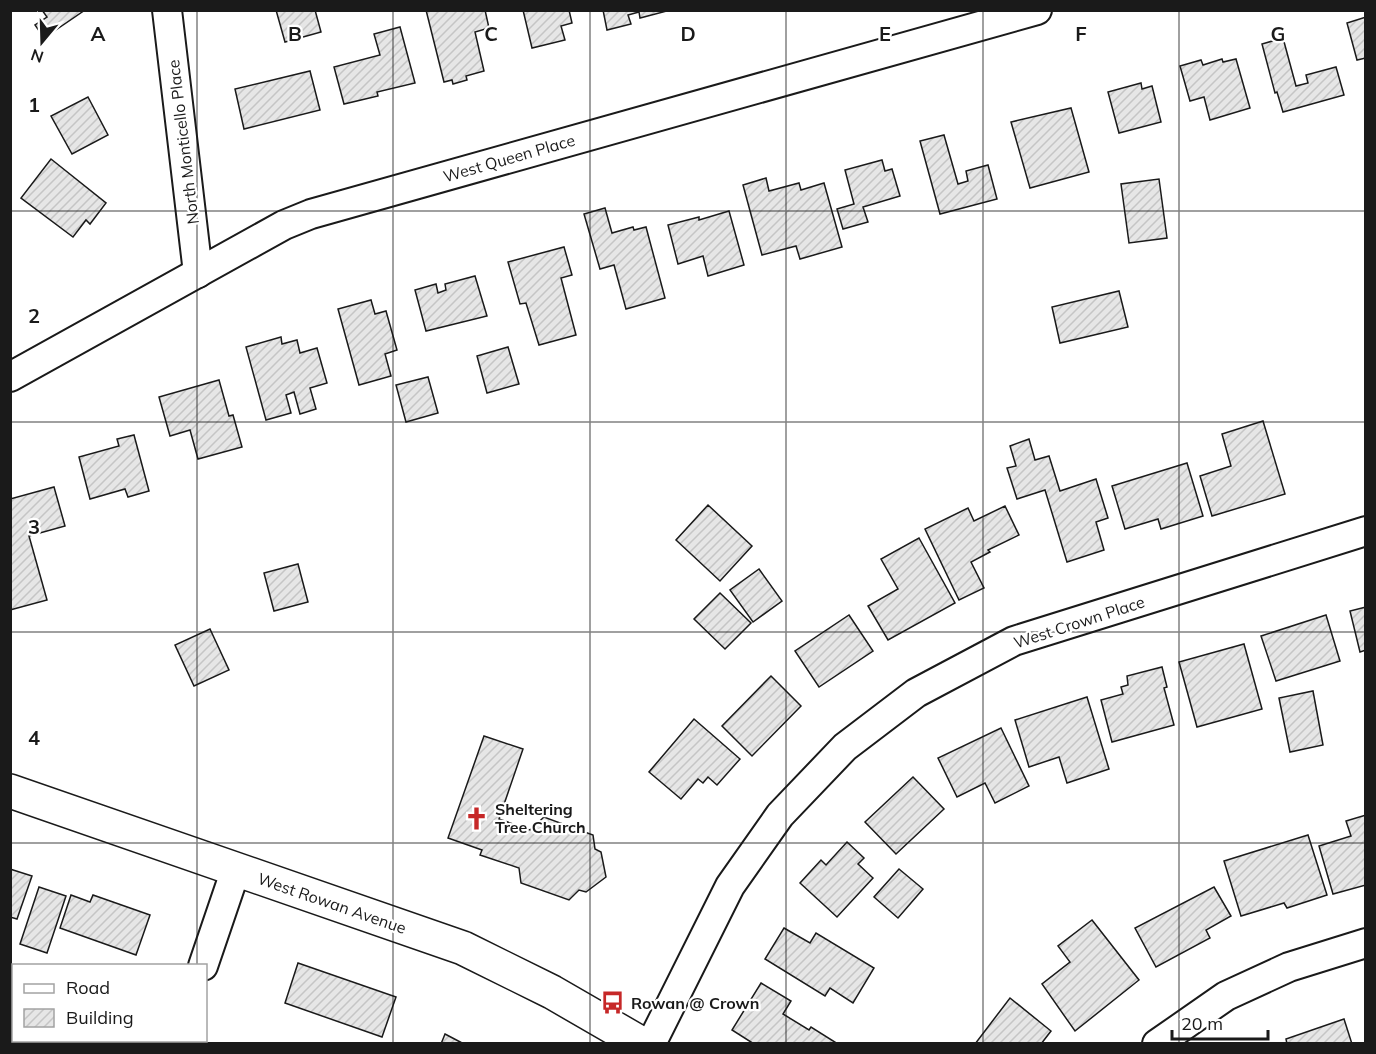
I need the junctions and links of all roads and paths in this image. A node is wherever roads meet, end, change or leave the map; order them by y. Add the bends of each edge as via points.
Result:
1 (167, 10) edge
2 (1037, 10) edge
3 (198, 273) junction
4 (10, 377) edge
5 (1365, 531) edge
6 (10, 791) edge
7 (236, 869) junction
8 (1365, 943) edge
9 (204, 964) edge
10 (642, 1044) edge
11 (651, 1044) edge
12 (1157, 1044) edge

1 - 3 street, North Monticello Place
2 - 3 street, West Queen Place via 311,214
3 - 4 street, West Queen Place
5 - 11 street, West Crown Place via 1014,641 916,693 845,747 780,815 730,886
6 - 7 street, West Rowan Avenue
7 - 9 street
7 - 10 street, West Rowan Avenue via 463,948 552,992
8 - 12 street via 1289,967 1226,996

